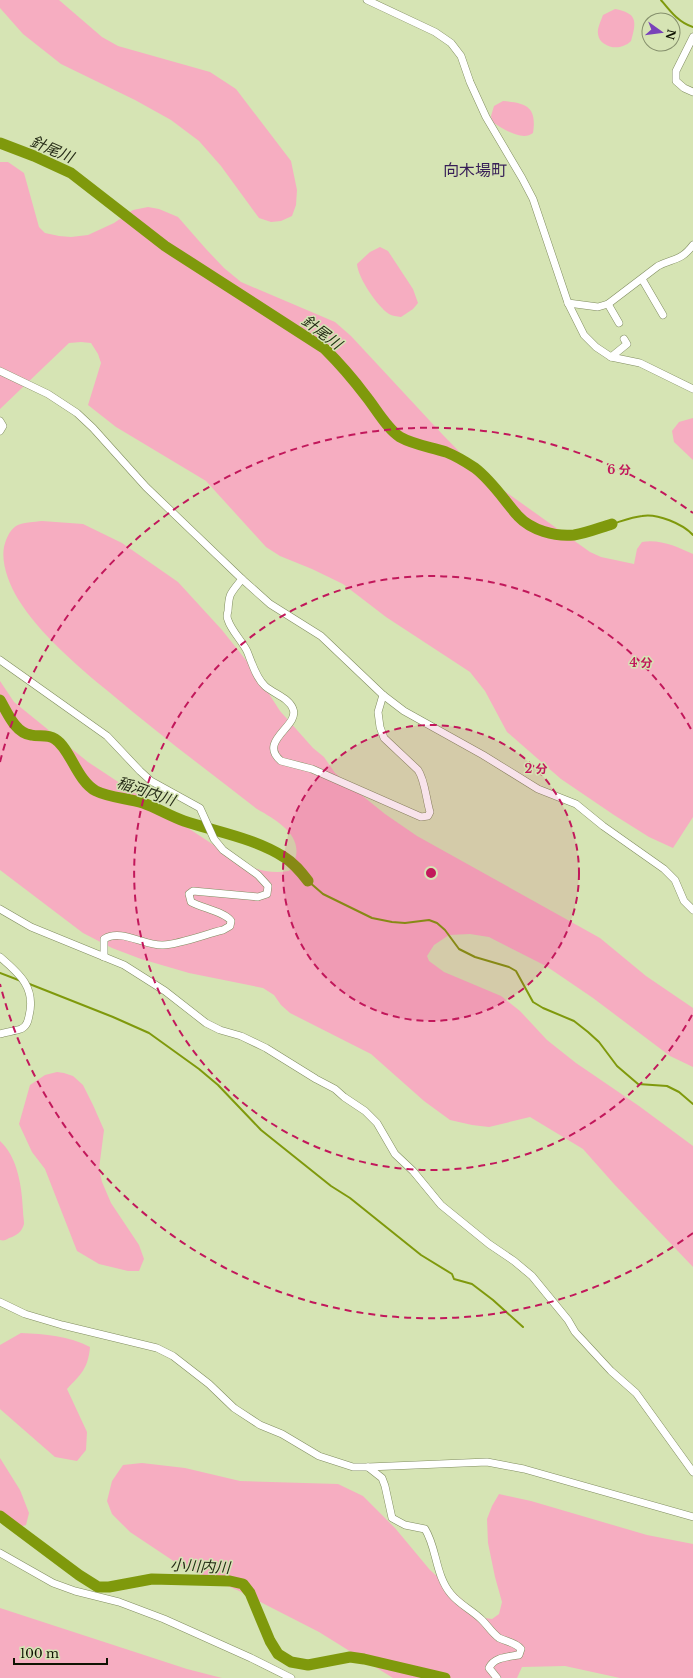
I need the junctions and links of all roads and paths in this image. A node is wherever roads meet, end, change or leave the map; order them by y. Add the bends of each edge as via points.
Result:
1 (367, 0) edge
2 (693, 37) edge
3 (693, 92) edge
4 (693, 245) edge
5 (642, 278) junction
6 (568, 303) junction
7 (608, 304) junction
8 (663, 315) dead end
9 (619, 323) dead end
10 (624, 339) dead end
11 (611, 356) junction
12 (0, 371) edge
13 (693, 389) edge
14 (0, 421) edge
15 (0, 431) edge
16 (242, 579) junction
17 (0, 660) edge
18 (383, 695) junction
19 (0, 910) edge
20 (693, 910) edge
21 (0, 957) edge
22 (104, 957) junction
23 (0, 1034) edge
24 (0, 1302) edge
25 (368, 1467) junction
26 (693, 1472) edge
27 (693, 1517) edge
28 (0, 1553) edge
29 (291, 1678) edge
30 (497, 1678) edge

1 - 6 street via 435,32 451,43 461,56 486,117 532,199
2 - 3 street via 676,71 676,81
4 - 5 street via 678,260 662,264
5 - 7 street
5 - 8 street
6 - 7 street via 598,307
6 - 11 street via 584,335 596,347
7 - 9 street
10 - 11 street via 627,344
11 - 13 street via 640,363
12 - 16 street via 48,394 77,413 146,487
14 - 15 street via 3,426
16 - 18 street via 270,604 321,636
16 - 18 street via 229,595 227,620 246,648 264,686 291,704 294,711 292,719 277,738 274,749 277,758 312,769 421,817 428,816 430,812 422,776 384,738 378,712
17 - 22 street via 106,736 151,781 200,808 214,839 223,850 268,886 267,894 258,898 193,891 190,894 191,902 228,916 230,926 162,945 109,936 104,940
18 - 20 street via 404,711 483,754 538,789 576,804 664,868 675,880 684,901
19 - 22 street via 31,927
21 - 23 street via 19,973 30,993 31,1007 27,1024 21,1029
22 - 26 street via 124,965 165,991 206,1023 266,1048 335,1089 365,1111 377,1123 395,1154 441,1204 532,1276 589,1348 636,1393
24 - 25 street via 25,1314 62,1325 157,1348 173,1356 209,1384 234,1408 260,1425 282,1434 320,1456 353,1467
25 - 27 street via 487,1462 524,1469
25 - 30 street via 382,1478 392,1518 404,1525 425,1529 442,1579 451,1594 500,1638 517,1644 521,1649 519,1655 491,1663 489,1668
28 - 29 street via 53,1583 119,1602 164,1619

